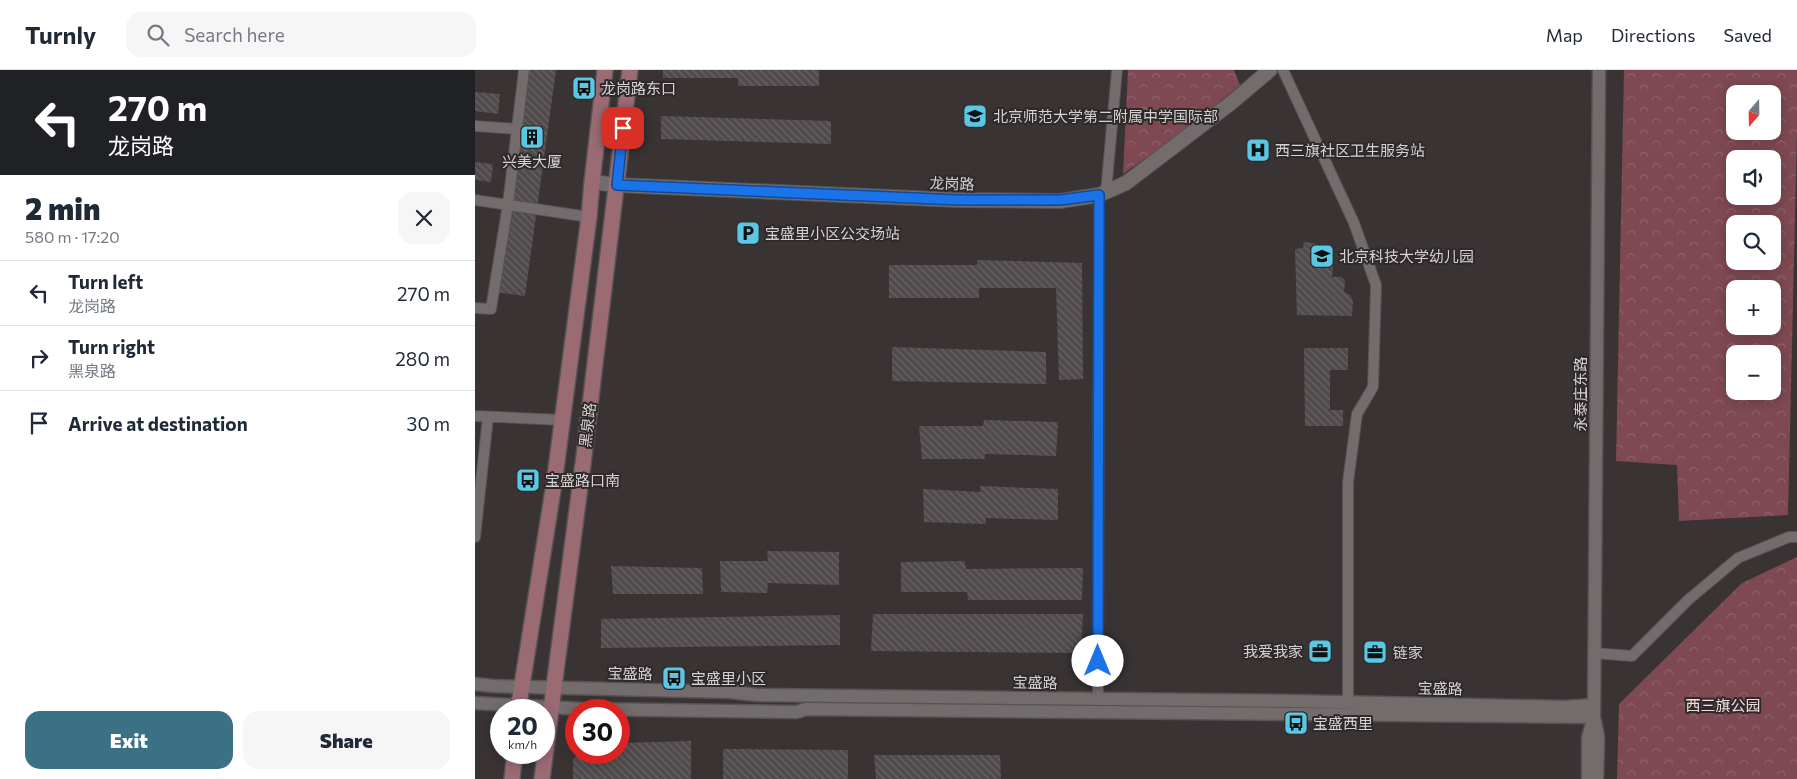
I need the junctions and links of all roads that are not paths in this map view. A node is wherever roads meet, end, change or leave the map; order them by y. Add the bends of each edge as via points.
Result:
1 (524, 70) edge
2 (605, 70) edge
3 (629, 70) edge
4 (1117, 70) edge
5 (1270, 70) edge
6 (1283, 70) edge
7 (1599, 70) edge
8 (475, 126) edge
9 (517, 129) junction
10 (591, 182) junction
11 (617, 185) junction
12 (1103, 194) junction
13 (475, 200) edge
14 (508, 204) junction
15 (589, 217) junction
16 (475, 308) edge
17 (475, 416) edge
18 (489, 417) junction
19 (562, 420) junction
20 (475, 537) edge
21 (1797, 537) edge
22 (1594, 654) junction
23 (475, 684) edge
24 (521, 687) junction
25 (554, 688) junction
26 (519, 699) edge
27 (552, 699) edge
28 (1098, 700) junction
29 (1348, 702) junction
30 (475, 703) edge
31 (490, 705) edge
32 (555, 707) edge
33 (1594, 711) junction
34 (514, 764) edge
35 (544, 764) edge
36 (512, 779) edge
37 (542, 779) edge
38 (1588, 779) edge
39 (1597, 779) edge

1 - 9 street
2 - 10 main road, 黑泉路
3 - 11 main road, 黑泉路
4 - 12 street
5 - 12 main road, 龙岗路 via 1126,184
6 - 29 street via 1354,223 1376,285 1373,387 1357,414 1348,482
7 - 22 street, 永泰庄东路
8 - 9 street
9 - 14 street
10 - 11 main road, 龙岗路
10 - 15 main road, 黑泉路
11 - 12 main road, 龙岗路 via 958,200 1060,200
11 - 25 main road, 黑泉路
12 - 28 street
13 - 14 street
14 - 15 street
14 - 16 street via 491,309
15 - 19 main road, 黑泉路
17 - 18 street
18 - 19 street
18 - 20 street
19 - 24 main road, 黑泉路
21 - 22 street via 1738,558 1688,600 1632,656
22 - 33 street, 永泰庄东路
23 - 24 street, 宝盛路
24 - 25 street, 宝盛路
24 - 26 main road, 黑泉路
25 - 27 main road, 黑泉路
25 - 28 street, 宝盛路 via 757,695
28 - 29 street, 宝盛路
29 - 33 street, 宝盛路 via 1564,707
30 - 31 street, 宝盛路
32 - 33 street, 宝盛路 via 797,712 806,709
33 - 38 street, 永泰庄东路 via 1588,738
33 - 39 street, 永泰庄东路 via 1598,737
34 - 36 main road
35 - 37 main road, 黑泉路

